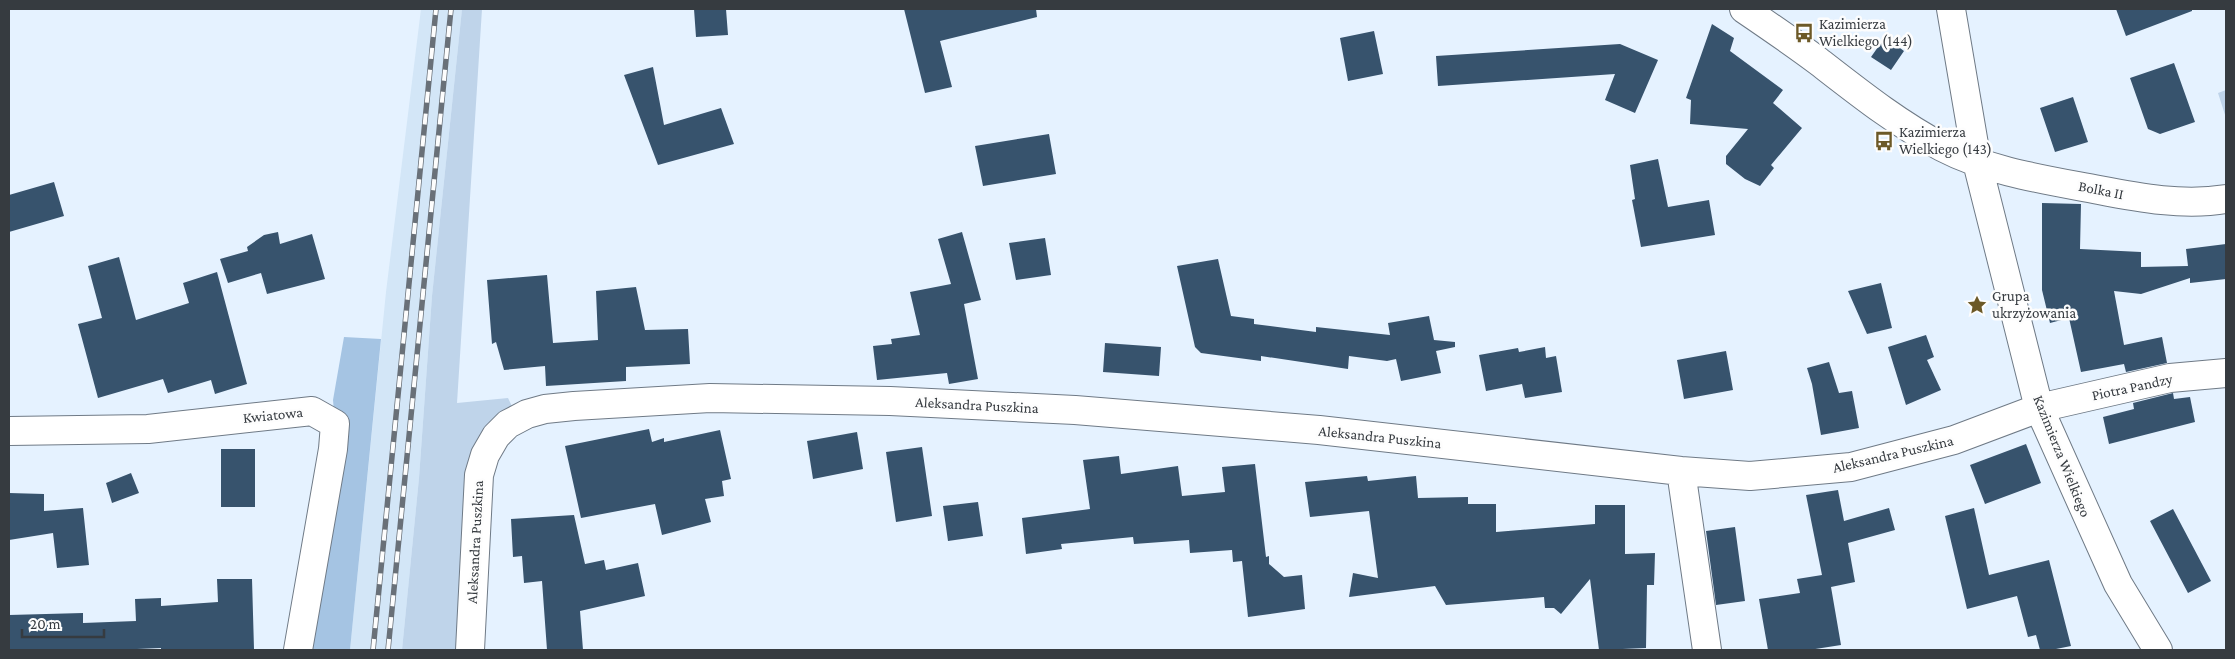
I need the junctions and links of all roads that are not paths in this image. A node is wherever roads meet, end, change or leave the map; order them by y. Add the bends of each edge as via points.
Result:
1 (1744, 9) edge
2 (1951, 9) edge
3 (1977, 162) junction
4 (2226, 199) edge
5 (2226, 373) edge
6 (2039, 408) junction
7 (9, 431) edge
8 (1681, 471) junction
9 (298, 650) edge
10 (470, 650) edge
11 (1706, 650) edge
12 (2158, 650) edge

1 - 3 street, Bolka II via 1910,129
2 - 3 street, Kazimierza Wielkiego
3 - 4 street, Bolka II via 2130,196 2168,201 2212,202
3 - 6 street, Kazimierza Wielkiego
5 - 6 street, Piotra Pandzy via 2170,378
6 - 8 street, Aleksandra Puszkina via 1954,440 1852,467 1750,476
6 - 12 street, Kazimierza Wielkiego via 2118,584
7 - 9 street, Kwiatowa via 148,429 312,411 335,424
8 - 10 street, Aleksandra Puszkina via 1309,429 1075,410 890,401 710,398 544,408 508,424 485,455 479,475
8 - 11 street

